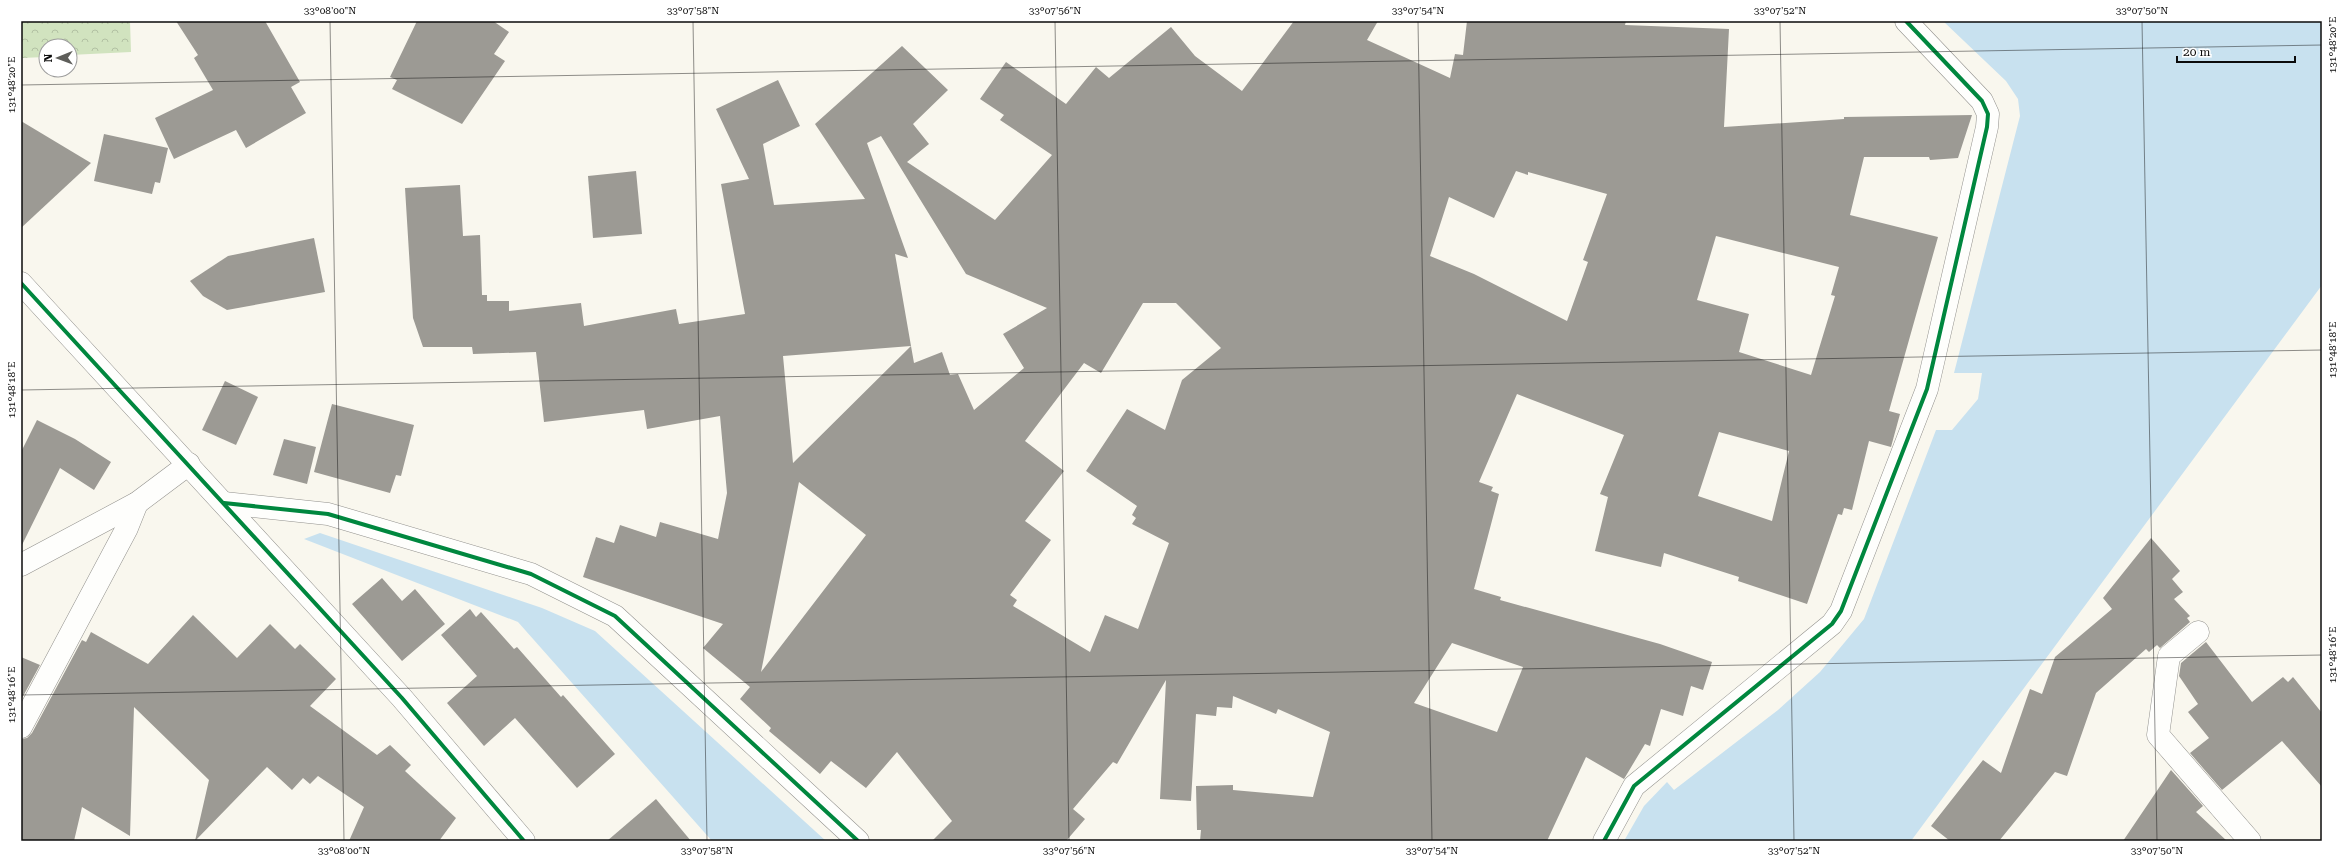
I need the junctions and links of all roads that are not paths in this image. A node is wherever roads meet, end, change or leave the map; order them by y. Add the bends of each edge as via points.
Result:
1 (1906, 21) edge
2 (21, 283) edge
3 (189, 464) junction
4 (137, 503) junction
5 (224, 503) junction
6 (21, 565) edge
7 (2198, 632) dead end
8 (21, 727) edge
9 (524, 841) edge
10 (858, 841) edge
11 (1604, 841) edge
12 (2250, 841) edge

1 - 11 street via 1982,101 1988,114 1927,388 1906,446 1840,611 1832,624 1634,786
2 - 3 street
3 - 4 street
3 - 5 street
4 - 6 street
4 - 8 street via 127,528
5 - 9 street via 402,698
5 - 10 street via 328,514 531,574 598,606 615,616
7 - 12 street via 2170,656 2158,735

